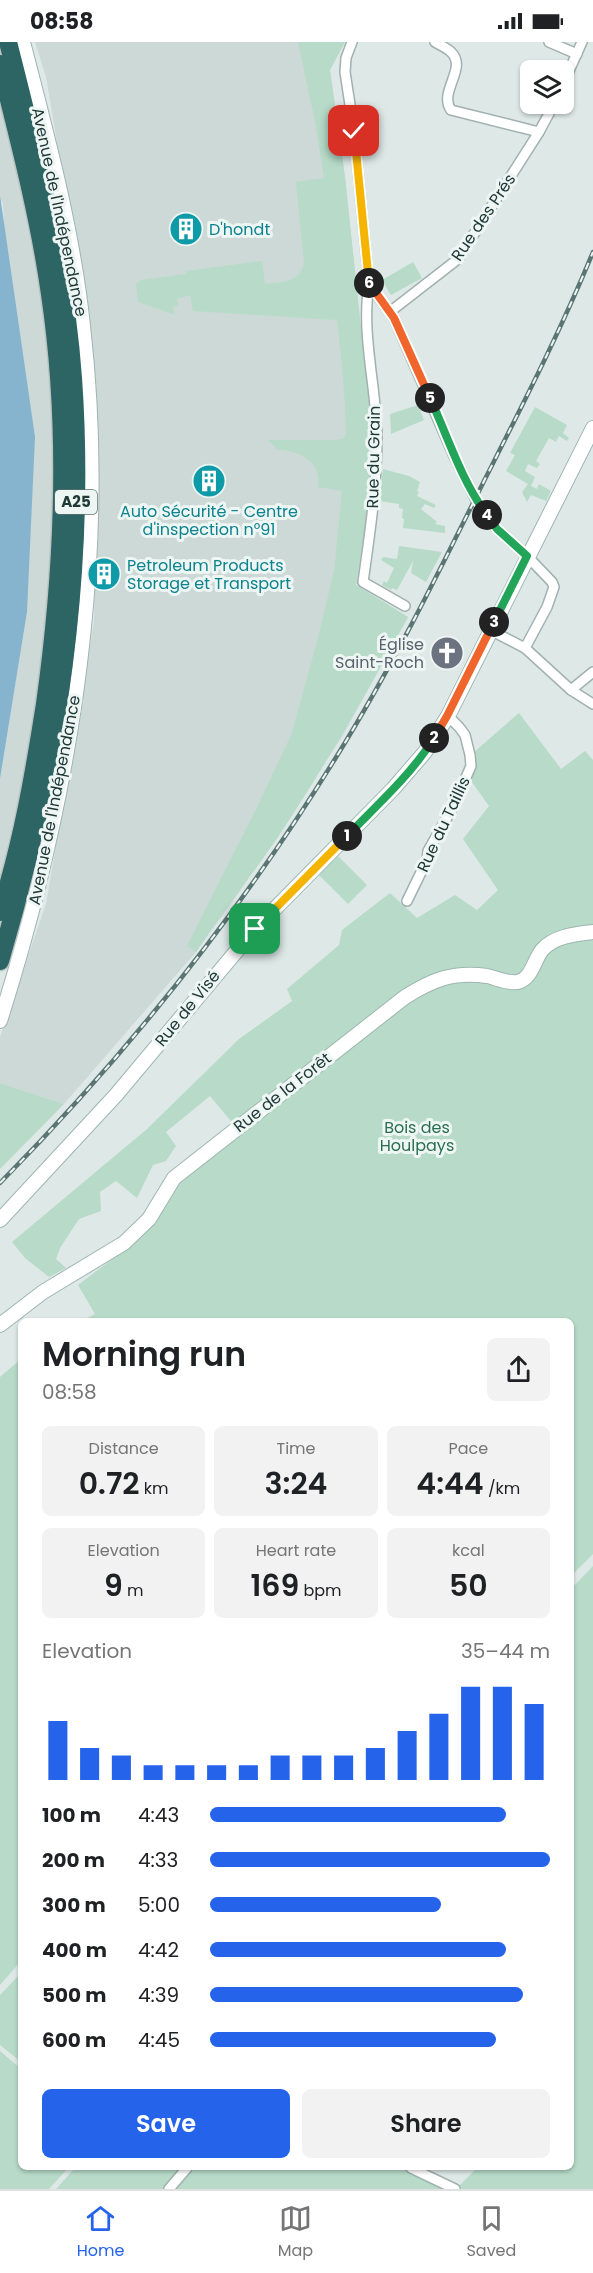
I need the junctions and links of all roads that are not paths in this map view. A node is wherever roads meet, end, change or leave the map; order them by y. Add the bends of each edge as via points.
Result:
1 (8, 42) edge
2 (23, 42) edge
3 (352, 42) edge
4 (435, 42) edge
5 (549, 42) edge
6 (582, 42) edge
7 (577, 54) junction
8 (574, 60) edge
9 (0, 64) edge
10 (549, 114) edge
11 (539, 132) junction
12 (369, 284) junction
13 (390, 311) junction
14 (593, 428) edge
15 (527, 556) junction
16 (405, 606) dead end
17 (490, 630) junction
18 (525, 648) junction
19 (593, 672) edge
20 (571, 690) junction
21 (593, 704) edge
22 (447, 716) junction
23 (406, 901) dead end
24 (0, 912) edge
25 (593, 932) edge
26 (0, 961) edge
27 (0, 1021) edge
28 (0, 1220) edge
29 (0, 1325) edge
30 (185, 2170) edge
31 (415, 2170) edge
32 (169, 2189) edge
33 (455, 2189) edge

1 - 26 highway, A25 via 48,209 63,291 73,377 77,474 74,555 55,735 31,851
2 - 27 main road, Avenue de l'Indépendance via 77,280 88,372 92,487 88,586 71,731 34,903
3 - 12 street via 345,72
4 - 11 street via 453,53 457,65 447,94 451,110
5 - 7 street
6 - 7 street
7 - 8 street
9 - 24 highway, A25 via 50,294 60,378 63,473 53,644 31,791
10 - 11 street, Rue des Prés
11 - 13 street, Rue des Prés via 458,259
12 - 13 street
12 - 16 street, Rue du Grain via 365,308 377,434 376,489 363,582
13 - 15 street via 478,504 497,529
14 - 15 main road, Rue de Visé
15 - 17 main road, Rue de Visé
15 - 18 street via 554,588
17 - 18 street
17 - 22 main road, Rue de Visé
18 - 20 street
19 - 20 street
20 - 21 street
22 - 23 street, Rue du Taillis via 465,735 471,766
22 - 28 main road, Rue de Visé via 425,752 393,789 255,929 116,1095
25 - 29 main road, Rue de la Forêt via 559,939 543,949 525,979 516,983 470,974 448,976 405,997 174,1178 148,1219 124,1243 43,1292
30 - 32 street
31 - 33 street

